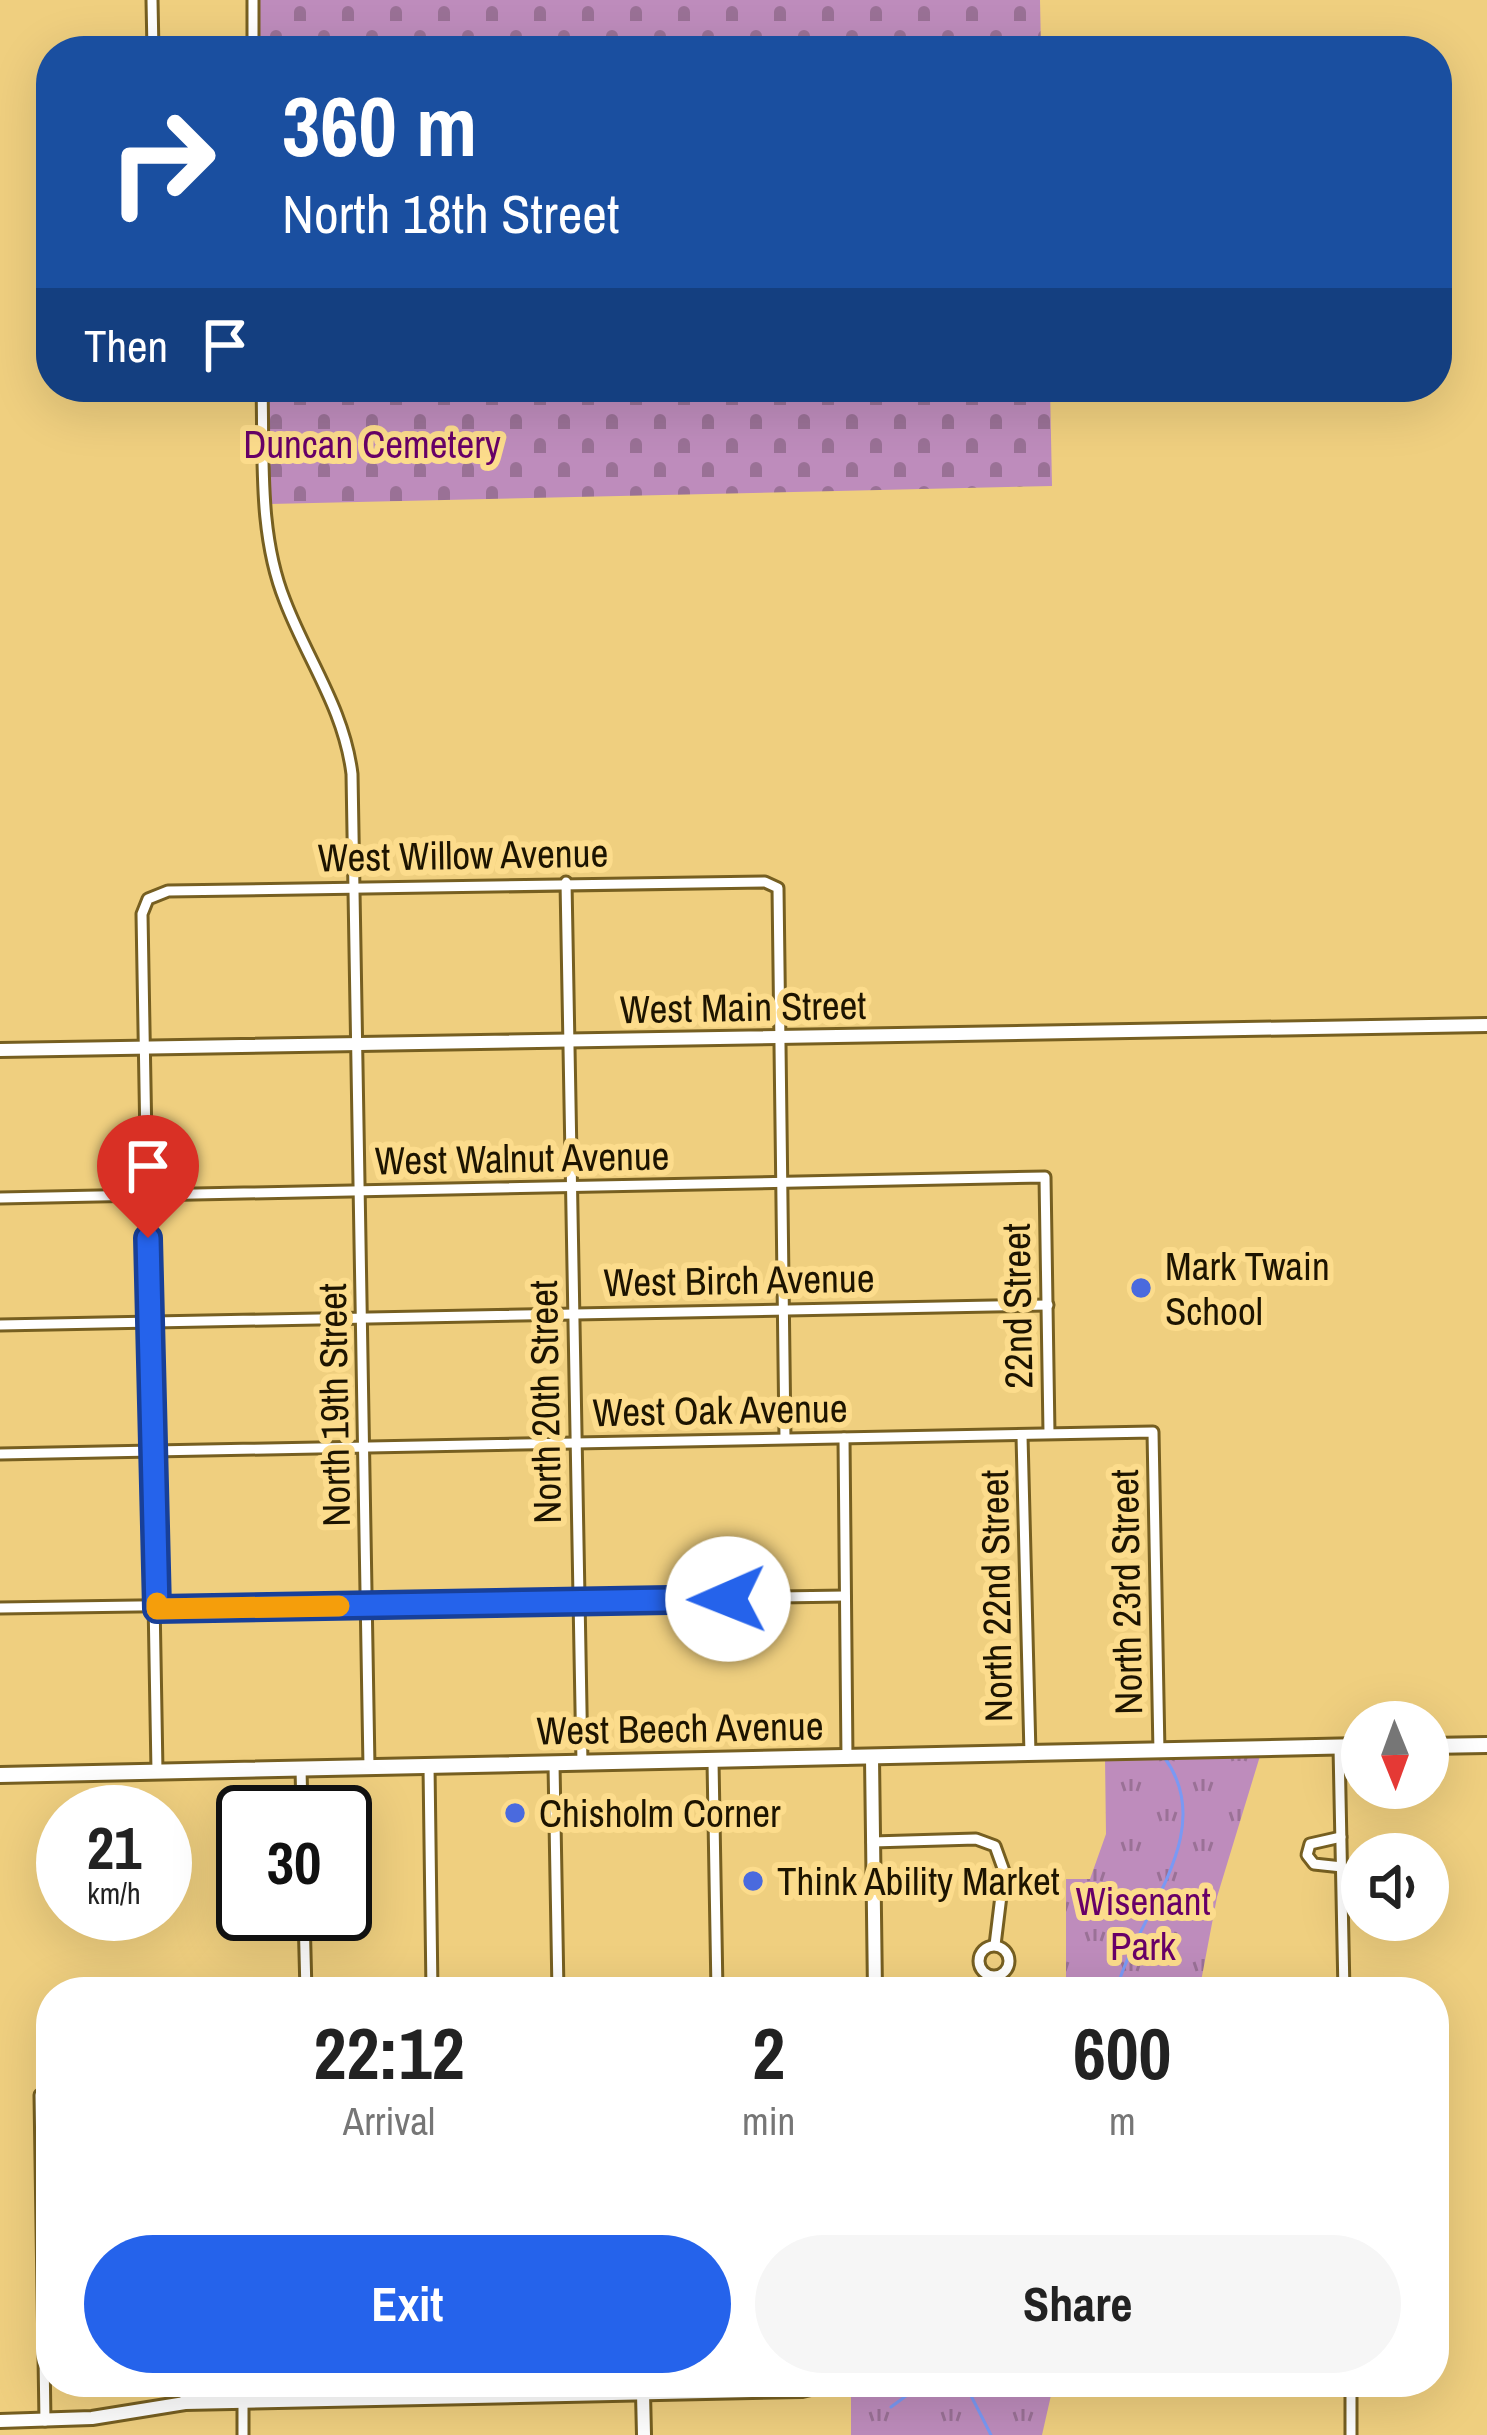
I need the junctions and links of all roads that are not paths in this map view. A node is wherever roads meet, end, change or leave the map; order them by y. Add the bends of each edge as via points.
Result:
1 (152, 0) edge
2 (253, 0) edge
3 (153, 36) edge
4 (253, 36) edge
5 (262, 402) edge
6 (566, 882) junction
7 (353, 886) junction
8 (1487, 1024) edge
9 (781, 1036) junction
10 (568, 1039) junction
11 (356, 1043) junction
12 (143, 1047) junction
13 (0, 1049) edge
14 (1045, 1177) joint
15 (782, 1183) junction
16 (571, 1186) junction
17 (360, 1192) junction
18 (148, 1196) junction
19 (0, 1198) edge
20 (1048, 1305) junction
21 (784, 1309) junction
22 (573, 1313) junction
23 (362, 1316) junction
24 (150, 1322) junction
25 (0, 1324) edge
26 (1153, 1432) joint
27 (1049, 1433) junction
28 (1022, 1436) junction
29 (785, 1438) junction
30 (844, 1438) junction
31 (575, 1443) junction
32 (365, 1448) junction
33 (152, 1450) junction
34 (0, 1454) edge
35 (845, 1596) junction
36 (579, 1603) junction
37 (368, 1606) junction
38 (0, 1608) edge
39 (157, 1609) junction
40 (1487, 1745) edge
41 (1449, 1746) edge
42 (1339, 1747) joint
43 (1159, 1752) junction
44 (1030, 1755) junction
45 (872, 1758) junction
46 (847, 1759) junction
47 (713, 1762) junction
48 (581, 1763) junction
49 (554, 1764) junction
50 (429, 1766) junction
51 (369, 1767) junction
52 (301, 1768) junction
53 (157, 1771) junction
54 (0, 1775) edge
55 (301, 1785) edge
56 (1342, 1833) edge
57 (1341, 1837) edge
58 (872, 1842) junction
59 (1341, 1867) edge
60 (305, 1941) edge
61 (1343, 1941) edge
62 (995, 1945) dead end
63 (306, 1977) edge
64 (432, 1977) edge
65 (558, 1977) edge
66 (717, 1977) edge
67 (875, 1977) edge
68 (1344, 1977) edge
69 (44, 2397) edge
70 (185, 2397) edge
71 (347, 2397) edge
72 (643, 2397) edge
73 (1351, 2397) edge
74 (313, 2400) joint
75 (243, 2402) junction
76 (185, 2403) junction
77 (0, 2421) edge
78 (44, 2421) junction
79 (243, 2435) edge
80 (644, 2435) edge
81 (1351, 2435) edge

1 - 3 street
2 - 4 street
5 - 7 street, North 19th Street via 266,514 284,600 348,744
6 - 7 street, West Willow Avenue
6 - 9 street, West Willow Avenue via 765,881 778,888
6 - 10 street, North 20th Street
7 - 11 street, North 19th Street
7 - 12 street, West Willow Avenue via 168,891 148,899
8 - 9 street, West Main Street
9 - 10 street, West Main Street
9 - 15 street
10 - 11 street, West Main Street
10 - 16 street, North 20th Street
11 - 12 street, West Main Street
11 - 17 street, North 19th Street
12 - 13 street, West Main Street
12 - 18 street
14 - 15 street, West Walnut Avenue
14 - 20 street, 22nd Street
15 - 16 street, West Walnut Avenue
15 - 21 street
16 - 17 street, West Walnut Avenue
16 - 22 street, North 20th Street
17 - 18 street, West Walnut Avenue
17 - 23 street, North 19th Street
18 - 19 street, West Walnut Avenue
18 - 24 street
20 - 21 street, West Birch Avenue
20 - 27 street, 22nd Street
21 - 22 street, West Birch Avenue
21 - 29 street
22 - 23 street, West Birch Avenue
22 - 31 street, North 20th Street
23 - 24 street, West Birch Avenue
23 - 32 street, North 19th Street
24 - 25 street, West Birch Avenue
24 - 33 street
26 - 27 street, West Oak Avenue
26 - 43 street, North 23rd Street
27 - 28 street, West Oak Avenue
28 - 30 street, West Oak Avenue
28 - 44 street, North 22nd Street
29 - 30 street, West Oak Avenue
29 - 31 street, West Oak Avenue
30 - 35 street
31 - 32 street, West Oak Avenue
31 - 36 street, North 20th Street
32 - 33 street, West Oak Avenue
32 - 37 street, North 19th Street
33 - 34 street, West Oak Avenue
33 - 39 street
35 - 36 street
35 - 46 street
36 - 37 street
36 - 48 street, North 20th Street
37 - 39 street
37 - 51 street, North 19th Street
38 - 39 street
39 - 53 street
40 - 41 main road
42 - 43 main road, West Beech Avenue
42 - 56 street
43 - 44 main road, West Beech Avenue
44 - 45 main road, West Beech Avenue
45 - 46 main road, West Beech Avenue
45 - 58 street
46 - 47 main road, West Beech Avenue
47 - 48 main road, West Beech Avenue
47 - 66 street
48 - 49 main road, West Beech Avenue
49 - 50 main road, West Beech Avenue
49 - 65 street
50 - 51 main road, West Beech Avenue
50 - 64 street
51 - 52 main road, West Beech Avenue
52 - 53 main road, West Beech Avenue
52 - 55 street
53 - 54 main road, West Beech Avenue
57 - 59 street via 1310,1844 1307,1855 1314,1864
58 - 62 street via 976,1839 995,1846 1004,1871
58 - 67 street
60 - 63 street
61 - 68 street
69 - 78 street
70 - 76 street
71 - 74 street
72 - 80 street
73 - 81 street
74 - 75 street
75 - 76 street
75 - 79 street
76 - 78 street
77 - 78 street

